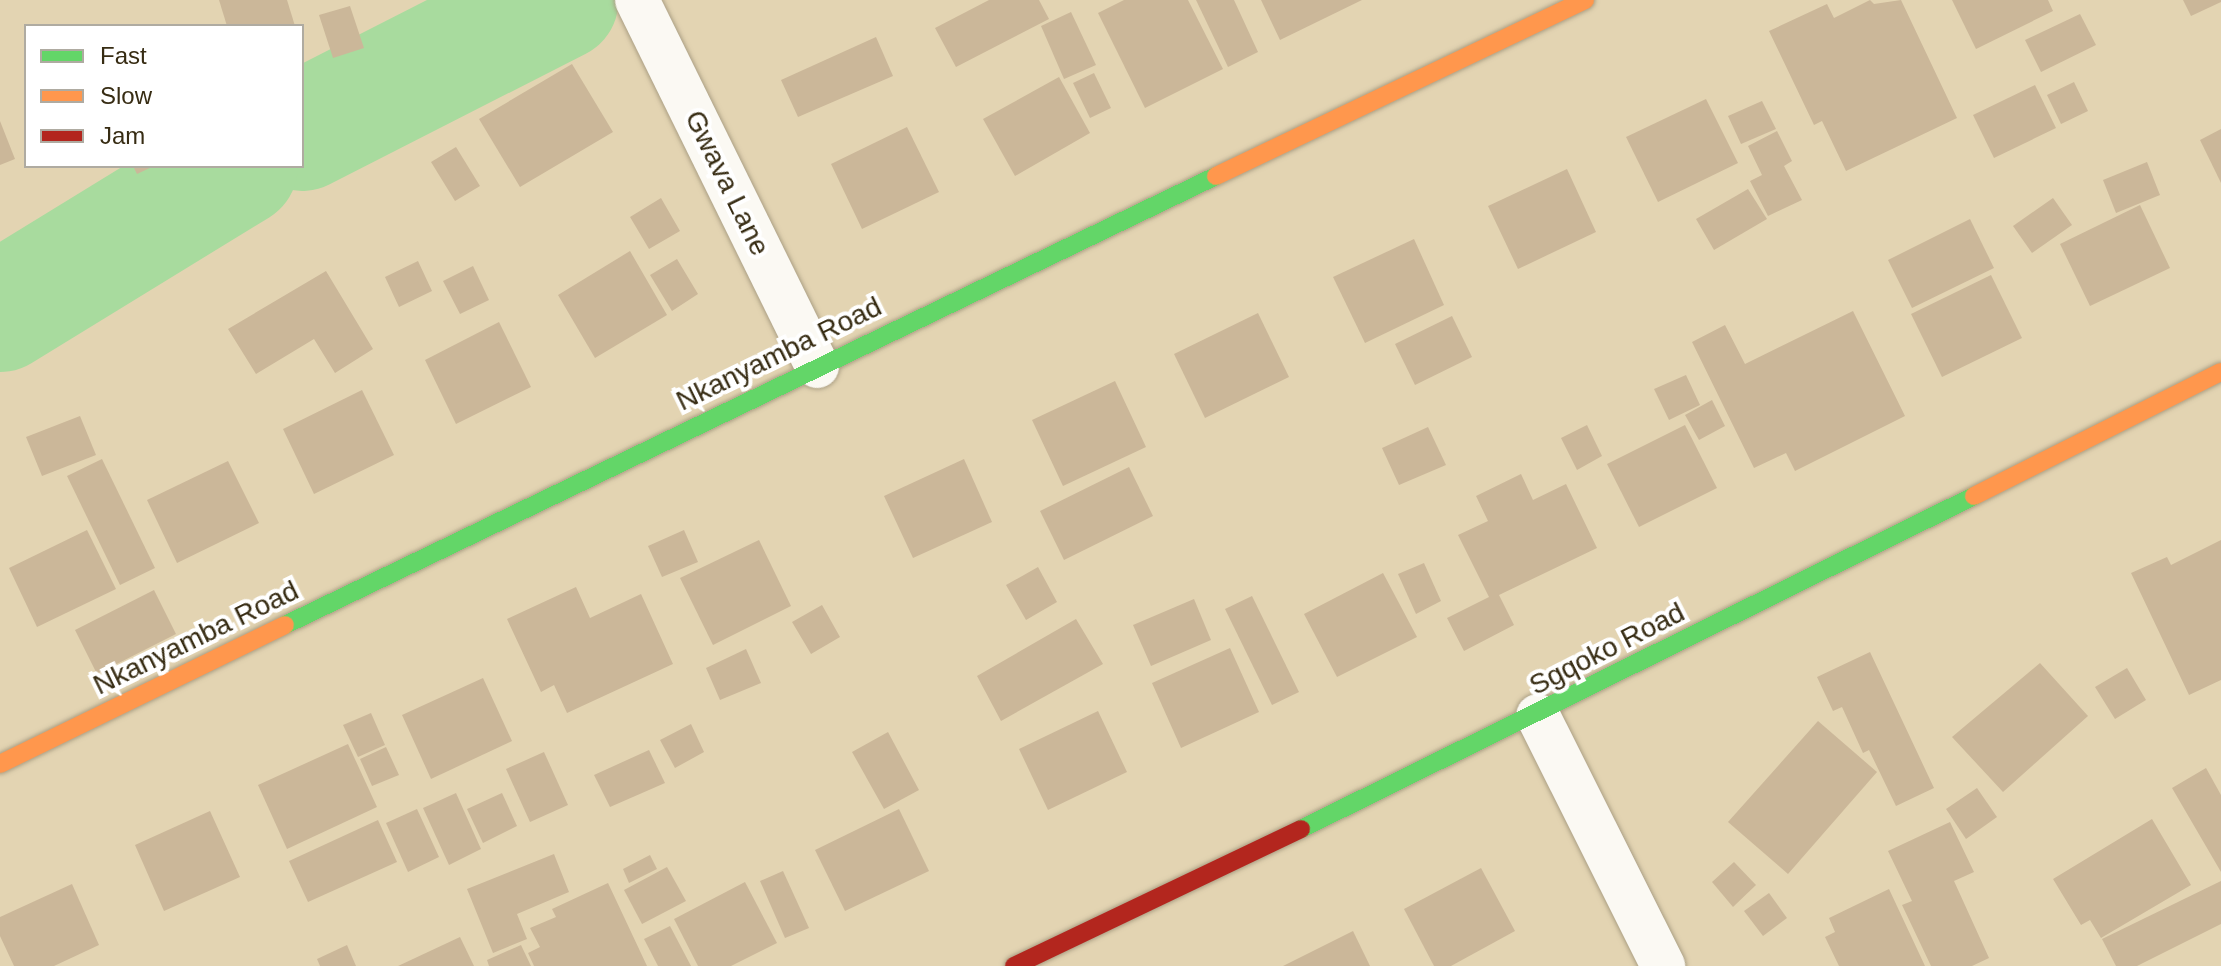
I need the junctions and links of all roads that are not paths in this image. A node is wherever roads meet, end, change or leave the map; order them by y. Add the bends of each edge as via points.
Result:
1 (637, 0) edge
2 (1585, 0) edge
3 (817, 366) junction
4 (2221, 372) edge
5 (1538, 716) junction
6 (0, 764) edge
7 (1014, 966) edge
8 (1663, 966) edge

1 - 3 street, Gwava Lane
2 - 3 street, Nkanyamba Road
3 - 6 street, Nkanyamba Road
4 - 5 street, Sgqoko Road
5 - 7 street, Sgqoko Road
5 - 8 street

